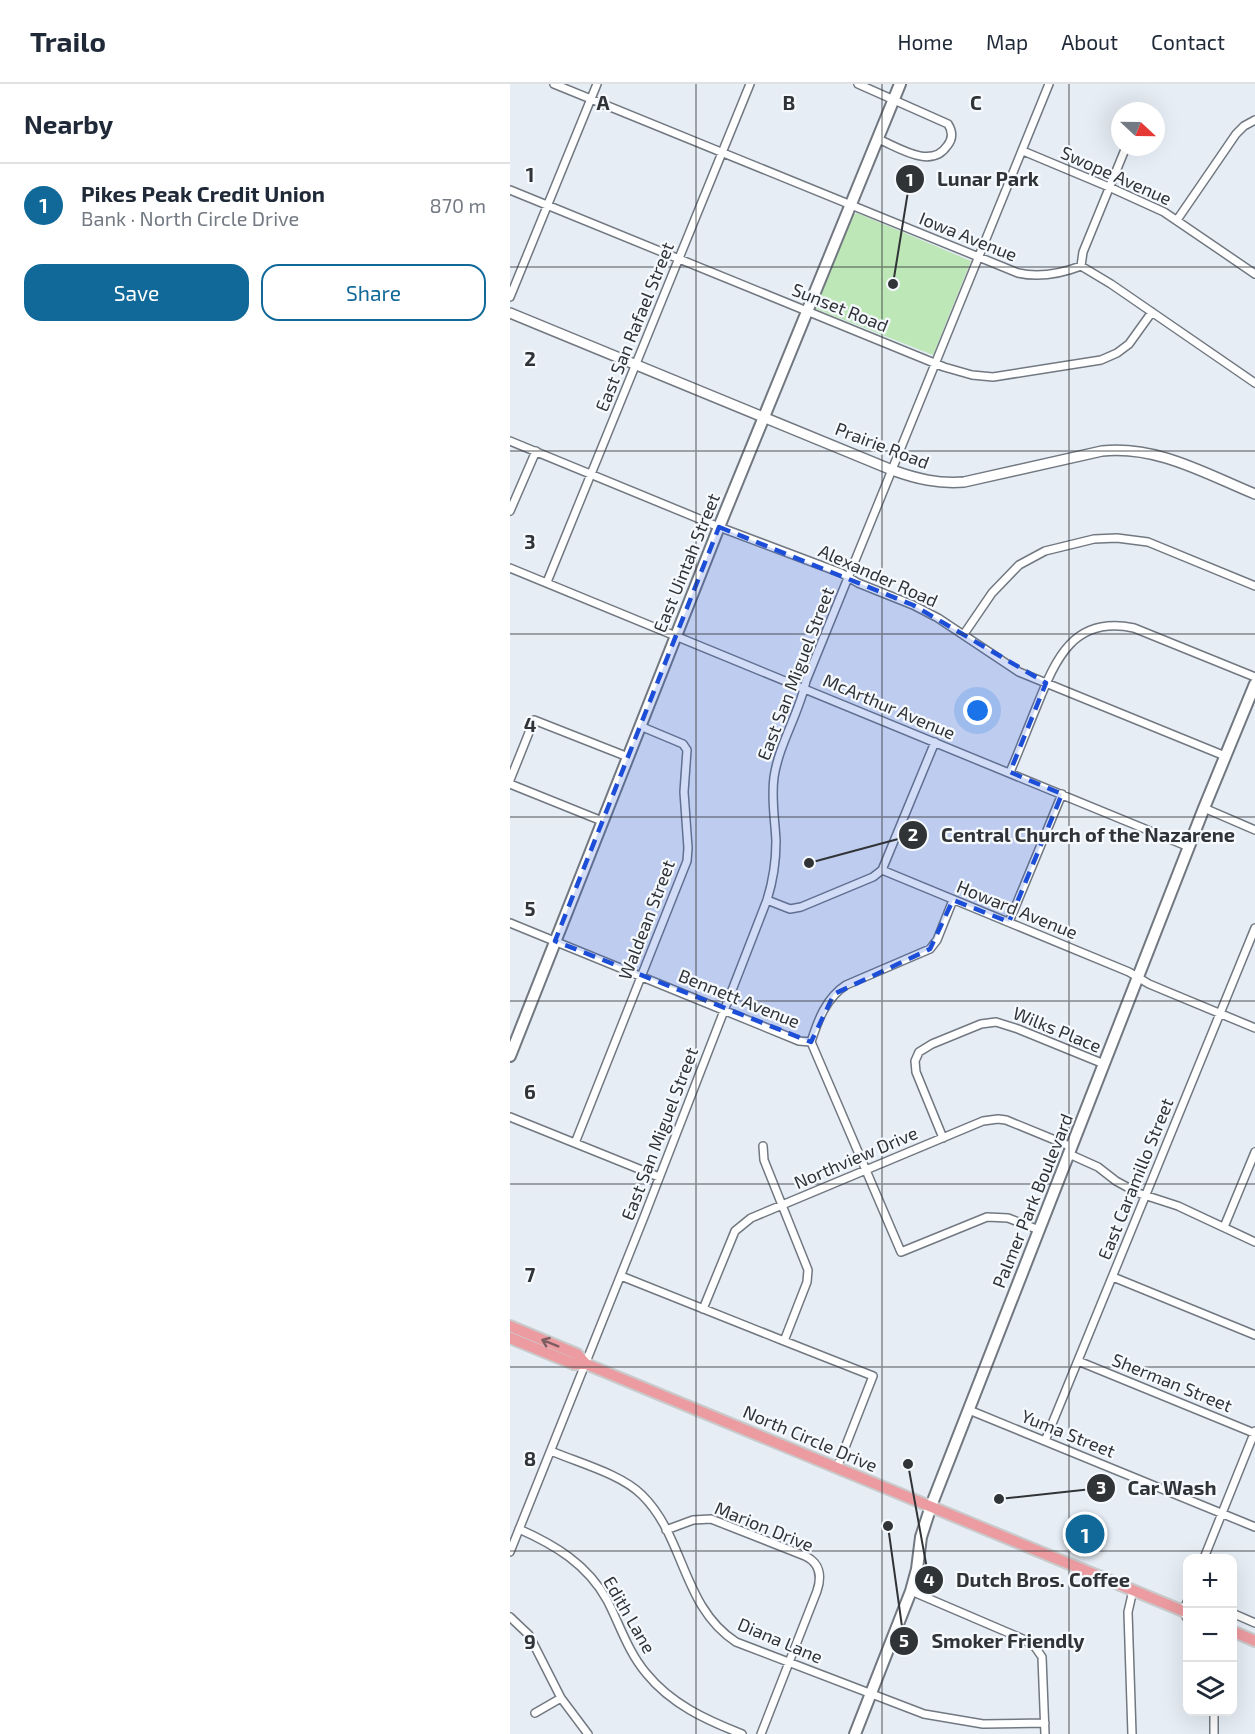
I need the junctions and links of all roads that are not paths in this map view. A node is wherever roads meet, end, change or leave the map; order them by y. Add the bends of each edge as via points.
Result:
1 (554, 84) edge
2 (597, 84) edge
3 (750, 84) edge
4 (858, 84) edge
5 (900, 84) edge
6 (1049, 84) edge
7 (591, 99) junction
8 (894, 100) junction
9 (1255, 120) edge
10 (878, 139) junction
11 (1023, 151) junction
12 (722, 153) junction
13 (1122, 156) edge
14 (1109, 187) junction
15 (510, 190) edge
16 (548, 205) junction
17 (851, 205) junction
18 (1177, 220) junction
19 (979, 257) junction
20 (679, 259) junction
21 (1081, 266) junction
22 (1255, 274) edge
23 (510, 297) edge
24 (807, 311) junction
25 (1152, 312) junction
26 (510, 313) edge
27 (936, 363) junction
28 (635, 365) junction
29 (1255, 383) edge
30 (764, 417) junction
31 (510, 441) edge
32 (536, 451) junction
33 (892, 470) junction
34 (591, 474) junction
35 (1255, 494) edge
36 (510, 511) edge
37 (719, 527) junction
38 (510, 568) edge
39 (849, 578) junction
40 (547, 582) junction
41 (1255, 586) edge
42 (964, 634) junction
43 (676, 636) junction
44 (1255, 677) edge
45 (1046, 683) junction
46 (1255, 684) edge
47 (805, 688) junction
48 (640, 726) junction
49 (935, 742) junction
50 (1225, 756) junction
51 (628, 757) junction
52 (1010, 772) junction
53 (510, 782) edge
54 (1062, 794) junction
55 (1204, 808) junction
56 (602, 821) junction
57 (1255, 830) edge
58 (1189, 847) junction
59 (882, 870) junction
60 (767, 900) junction
61 (953, 900) junction
62 (1009, 922) junction
63 (510, 923) edge
64 (1255, 928) edge
65 (555, 941) junction
66 (642, 976) junction
67 (1138, 978) junction
68 (724, 1010) junction
69 (1220, 1013) junction
70 (1255, 1028) edge
71 (811, 1042) junction
72 (510, 1056) edge
73 (1104, 1065) junction
74 (510, 1117) edge
75 (943, 1138) junction
76 (575, 1143) junction
77 (763, 1146) dead end
78 (1071, 1150) junction
79 (1255, 1152) edge
80 (866, 1171) junction
81 (659, 1177) junction
82 (1146, 1196) junction
83 (783, 1205) junction
84 (1224, 1227) junction
85 (1039, 1230) junction
86 (1255, 1242) edge
87 (621, 1276) junction
88 (1113, 1277) junction
89 (703, 1309) junction
90 (510, 1326) edge
91 (1255, 1335) edge
92 (510, 1338) edge
93 (784, 1341) junction
94 (1078, 1361) junction
95 (586, 1364) junction
96 (969, 1410) junction
97 (1255, 1432) edge
98 (1045, 1441) junction
99 (551, 1451) junction
100 (837, 1468) junction
101 (931, 1506) junction
102 (1222, 1513) junction
103 (1255, 1527) edge
104 (519, 1529) junction
105 (666, 1530) junction
106 (510, 1552) edge
107 (1206, 1554) edge
108 (1132, 1590) junction
109 (911, 1591) junction
110 (1183, 1613) edge
111 (1237, 1615) edge
112 (510, 1617) edge
113 (1255, 1623) edge
114 (1237, 1633) edge
115 (1255, 1641) edge
116 (789, 1662) junction
117 (870, 1694) junction
118 (561, 1698) junction
119 (535, 1713) dead end
120 (1214, 1716) edge
121 (1045, 1723) junction
122 (588, 1734) edge
123 (742, 1734) edge
124 (761, 1734) edge
125 (855, 1734) edge
126 (1045, 1734) edge
127 (1132, 1734) edge
128 (1214, 1734) edge

1 - 7 street, Iowa Avenue
2 - 7 street
3 - 12 street, East San Rafael Street
4 - 8 street
5 - 8 main road, East Uintah Street
6 - 11 street, East San Miguel Street
7 - 12 street, Iowa Avenue
7 - 16 street
8 - 10 main road, East Uintah Street
8 - 10 street via 948,124 952,132 950,142 942,153 927,158
9 - 18 street via 1236,135
10 - 17 main road, East Uintah Street
11 - 14 street, Swope Avenue
11 - 19 street, East San Miguel Street
12 - 17 street, Iowa Avenue
12 - 20 street, East San Rafael Street
13 - 14 street
14 - 18 street, Swope Avenue
14 - 21 street
15 - 16 street, Sunset Road
16 - 20 street, Sunset Road
16 - 23 street
17 - 19 street, Iowa Avenue
17 - 24 main road, East Uintah Street
18 - 22 street, Swope Avenue
19 - 21 street, Iowa Avenue via 1027,275
19 - 27 street, East San Miguel Street
20 - 24 street, Sunset Road
20 - 28 street, East San Rafael Street
21 - 25 street
24 - 27 street, Sunset Road
24 - 30 main road, East Uintah Street
25 - 27 street, Sunset Road via 1129,345 1101,360 993,377 961,373
25 - 29 street
26 - 28 street, Prairie Road
27 - 33 street, East San Miguel Street
28 - 30 street, Prairie Road
28 - 34 street, East San Rafael Street
30 - 33 street, Prairie Road
30 - 37 main road, East Uintah Street
31 - 32 street, Alexander Road
32 - 34 street, Alexander Road
32 - 36 street
33 - 35 street, Prairie Road via 933,482 964,482 1102,451 1123,450 1165,457
33 - 39 street, East San Miguel Street
34 - 37 street, Alexander Road
34 - 40 street, East San Rafael Street
37 - 39 street, Alexander Road
37 - 43 main road, East Uintah Street
38 - 40 street, McArthur Avenue
39 - 42 street, Alexander Road via 913,605
39 - 47 street, East San Miguel Street
40 - 43 street, McArthur Avenue
41 - 42 street via 1148,542 1094,539 1045,552 1019,565 992,593
42 - 45 street, Alexander Road via 1020,672
43 - 47 street, McArthur Avenue
43 - 48 main road, East Uintah Street
44 - 45 street via 1142,630 1113,626 1084,633 1069,644
45 - 50 street, Alexander Road
45 - 52 street
46 - 50 main road, Palmer Park Boulevard
47 - 49 street, McArthur Avenue
47 - 60 street, East San Miguel Street via 775,770 775,863
48 - 51 main road, East Uintah Street
48 - 66 street, Waldean Street via 683,744 688,755 684,792 687,861
49 - 52 street, McArthur Avenue
49 - 59 street
50 - 55 main road, Palmer Park Boulevard
51 - 53 street via 534,720
51 - 56 main road, East Uintah Street
52 - 54 street, McArthur Avenue
53 - 56 street
54 - 58 street, McArthur Avenue
54 - 62 street
55 - 57 street
55 - 58 main road, Palmer Park Boulevard
56 - 65 main road, East Uintah Street
58 - 67 main road, Palmer Park Boulevard
59 - 60 street via 801,908 790,909
59 - 61 street, Howard Avenue
60 - 68 street, East San Miguel Street
61 - 62 street, Howard Avenue
61 - 71 street via 930,949 846,985 834,994
62 - 67 street, Howard Avenue
63 - 65 street, Bennett Avenue
64 - 69 street, East Caramillo Street
65 - 66 street, Bennett Avenue
65 - 72 main road, East Uintah Street
66 - 68 street, Bennett Avenue
66 - 76 street, Waldean Street
67 - 69 street, Howard Avenue
67 - 73 main road, Palmer Park Boulevard
68 - 71 street, Bennett Avenue via 799,1041
68 - 81 street, East San Miguel Street
69 - 70 street, Howard Avenue
69 - 82 street, East Caramillo Street
71 - 80 street, Bennett Avenue
73 - 75 street, Wilks Place via 996,1022 932,1044 919,1052 914,1066
73 - 78 main road, Palmer Park Boulevard
74 - 76 street
75 - 78 street, Northview Drive via 983,1121 998,1119
75 - 80 street, Northview Drive
76 - 81 street
77 - 83 street
78 - 82 street, Northview Drive
78 - 85 main road, Palmer Park Boulevard
79 - 84 street
80 - 83 street, Northview Drive
80 - 85 street, Bennett Avenue via 901,1252 987,1217 1000,1216
81 - 87 street, East San Miguel Street
82 - 84 street, Northview Drive
82 - 88 street, East Caramillo Street
83 - 89 street, Northview Drive via 751,1218 735,1231
83 - 93 street via 808,1270
84 - 86 street, Northview Drive
85 - 96 main road, Palmer Park Boulevard
87 - 89 street
87 - 95 street, East San Miguel Street
88 - 91 street
88 - 94 street, East Caramillo Street
89 - 93 street
95 -> 90 main road, North Circle Drive via 577,1354
92 - 95 main road, North Circle Drive via 574,1364
93 - 100 street via 873,1376
94 - 97 street, Sherman Street
94 - 98 street, East Caramillo Street
95 - 99 street, East San Miguel Street
95 - 100 main road, North Circle Drive
96 - 98 street, Yuma Street
96 - 101 main road, Palmer Park Boulevard
97 - 102 street
98 - 102 street, Yuma Street
99 - 104 street, East San Miguel Street
99 - 105 street, Diana Lane via 629,1484 648,1502
100 - 101 main road, North Circle Drive
101 - 108 main road, North Circle Drive
101 - 109 main road, Palmer Park Boulevard
102 - 103 street, Yuma Street
102 - 107 street
104 - 106 street, East San Miguel Street
104 - 123 street, Edith Lane via 557,1547 588,1575 607,1600 639,1663 656,1684 700,1716
105 - 116 street, Diana Lane via 701,1605 716,1626 736,1642
105 - 116 street, Marion Drive via 693,1520 711,1519 815,1563 819,1584
108 - 110 main road, North Circle Drive
108 - 127 street via 1128,1612
109 - 117 main road, Palmer Park Boulevard
109 - 121 street via 1035,1647 1043,1663
111 - 113 street
112 - 118 street via 529,1635
114 - 115 main road
116 - 117 street, Diana Lane
116 - 124 street, Marion Drive
117 - 121 street, Diana Lane via 952,1720
117 - 125 main road, Palmer Park Boulevard
118 - 119 street
118 - 122 street
120 - 128 street
121 - 126 street

